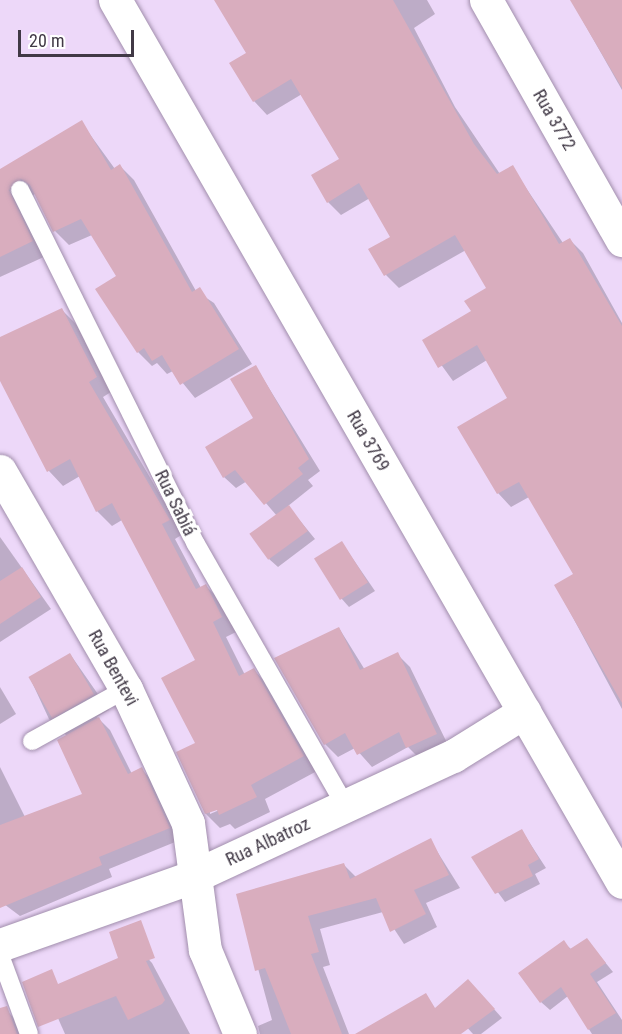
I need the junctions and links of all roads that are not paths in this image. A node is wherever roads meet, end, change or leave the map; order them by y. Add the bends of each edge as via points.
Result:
1 (115, 0) edge
2 (486, 0) edge
3 (20, 190) dead end
4 (622, 240) edge
5 (0, 471) edge
6 (126, 689) junction
7 (525, 712) junction
8 (32, 741) dead end
9 (346, 807) junction
10 (192, 877) junction
11 (622, 882) edge
12 (0, 945) edge
13 (0, 955) edge
14 (29, 1034) edge
15 (240, 1034) edge

1 - 7 street, Rua 3769
2 - 4 street, Rua 3772
3 - 9 lane, Rua Sabiá via 196,544
5 - 6 street, Rua Bentevi
6 - 8 lane
6 - 10 street, Rua Bentevi via 188,823
7 - 9 street, Rua Albatroz via 453,756
7 - 11 street, Rua 3769
9 - 10 street, Rua Albatroz
10 - 12 street, Rua Albatroz
10 - 15 street, Rua Bentevi via 205,950
13 - 14 lane

